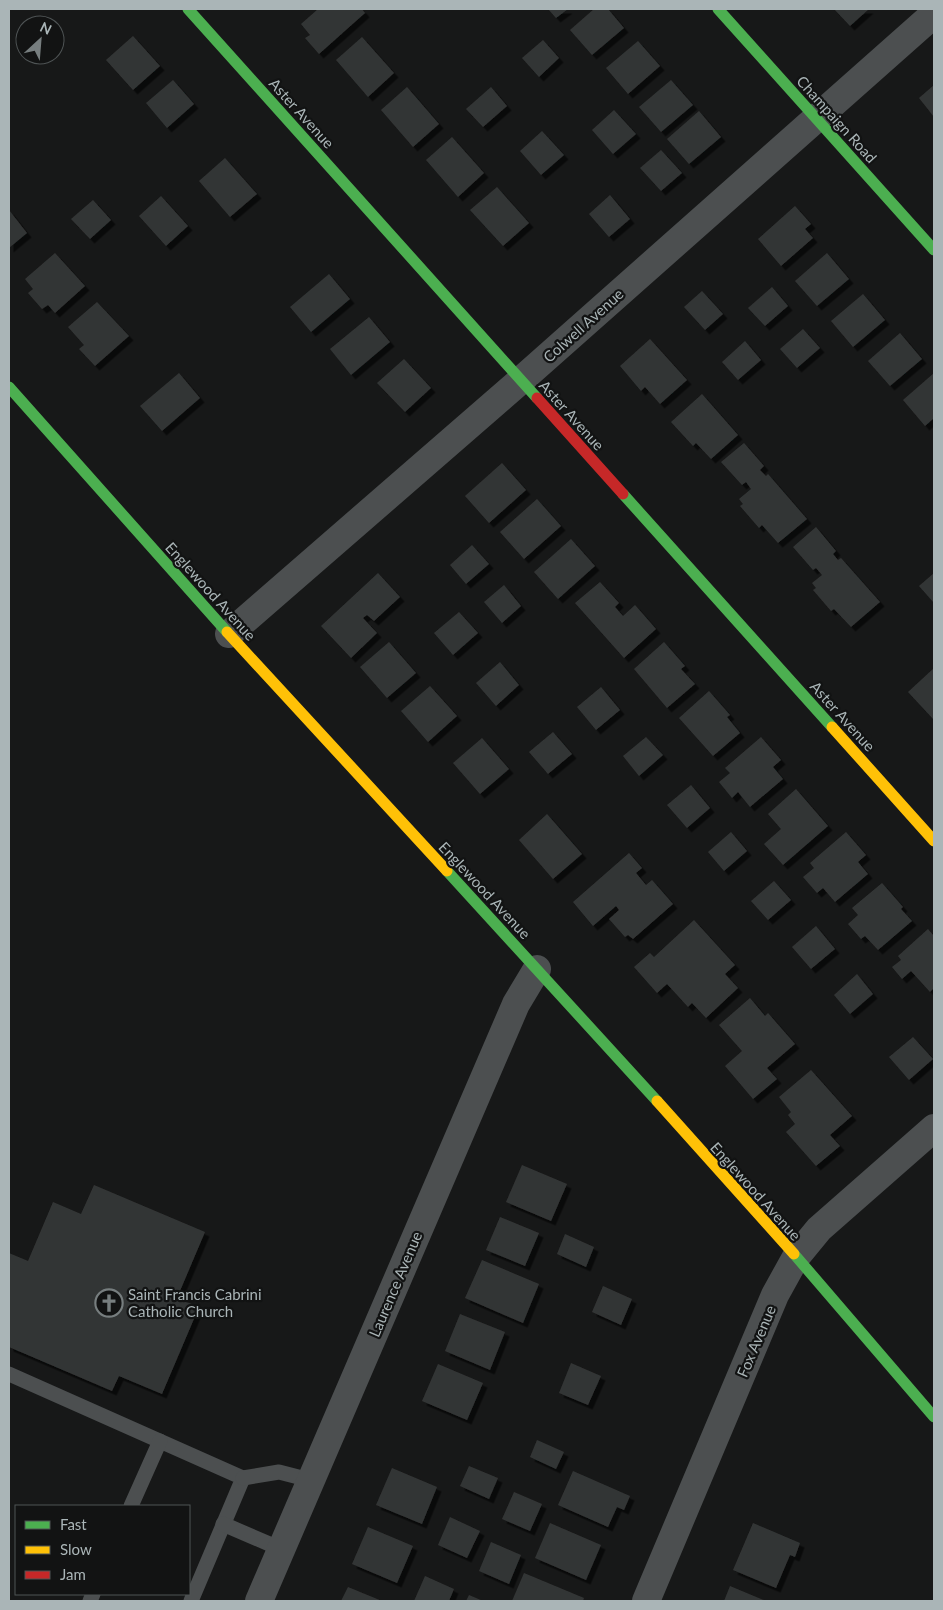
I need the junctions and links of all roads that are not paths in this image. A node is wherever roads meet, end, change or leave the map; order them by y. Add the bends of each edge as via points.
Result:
1 (188, 9) edge
2 (718, 9) edge
3 (934, 14) edge
4 (816, 118) junction
5 (934, 250) edge
6 (520, 381) junction
7 (9, 387) edge
8 (229, 634) junction
9 (934, 841) edge
10 (537, 968) junction
11 (934, 1128) edge
12 (796, 1257) junction
13 (9, 1374) edge
14 (934, 1416) edge
15 (160, 1441) junction
16 (243, 1478) junction
17 (310, 1480) junction
18 (131, 1505) edge
19 (224, 1524) junction
20 (281, 1549) junction
21 (191, 1601) edge
22 (259, 1601) edge
23 (646, 1601) edge

1 - 6 street, Aster Avenue
2 - 4 street, Champaign Road
3 - 4 street, Colwell Avenue
4 - 5 street, Champaign Road
4 - 6 street, Colwell Avenue
6 - 8 street, Colwell Avenue
6 - 9 street, Aster Avenue
7 - 8 street, Englewood Avenue
8 - 10 street, Englewood Avenue
10 - 12 street, Englewood Avenue
10 - 17 street, Laurence Avenue via 516,1004
11 - 12 street, Fox Avenue via 819,1229
12 - 14 street, Englewood Avenue
12 - 23 street, Fox Avenue via 775,1295
13 - 15 lane
15 - 16 lane
15 - 18 lane
16 - 17 lane via 279,1472
16 - 19 lane
17 - 20 street, Laurence Avenue
19 - 20 lane
19 - 21 lane
20 - 22 street, Laurence Avenue

